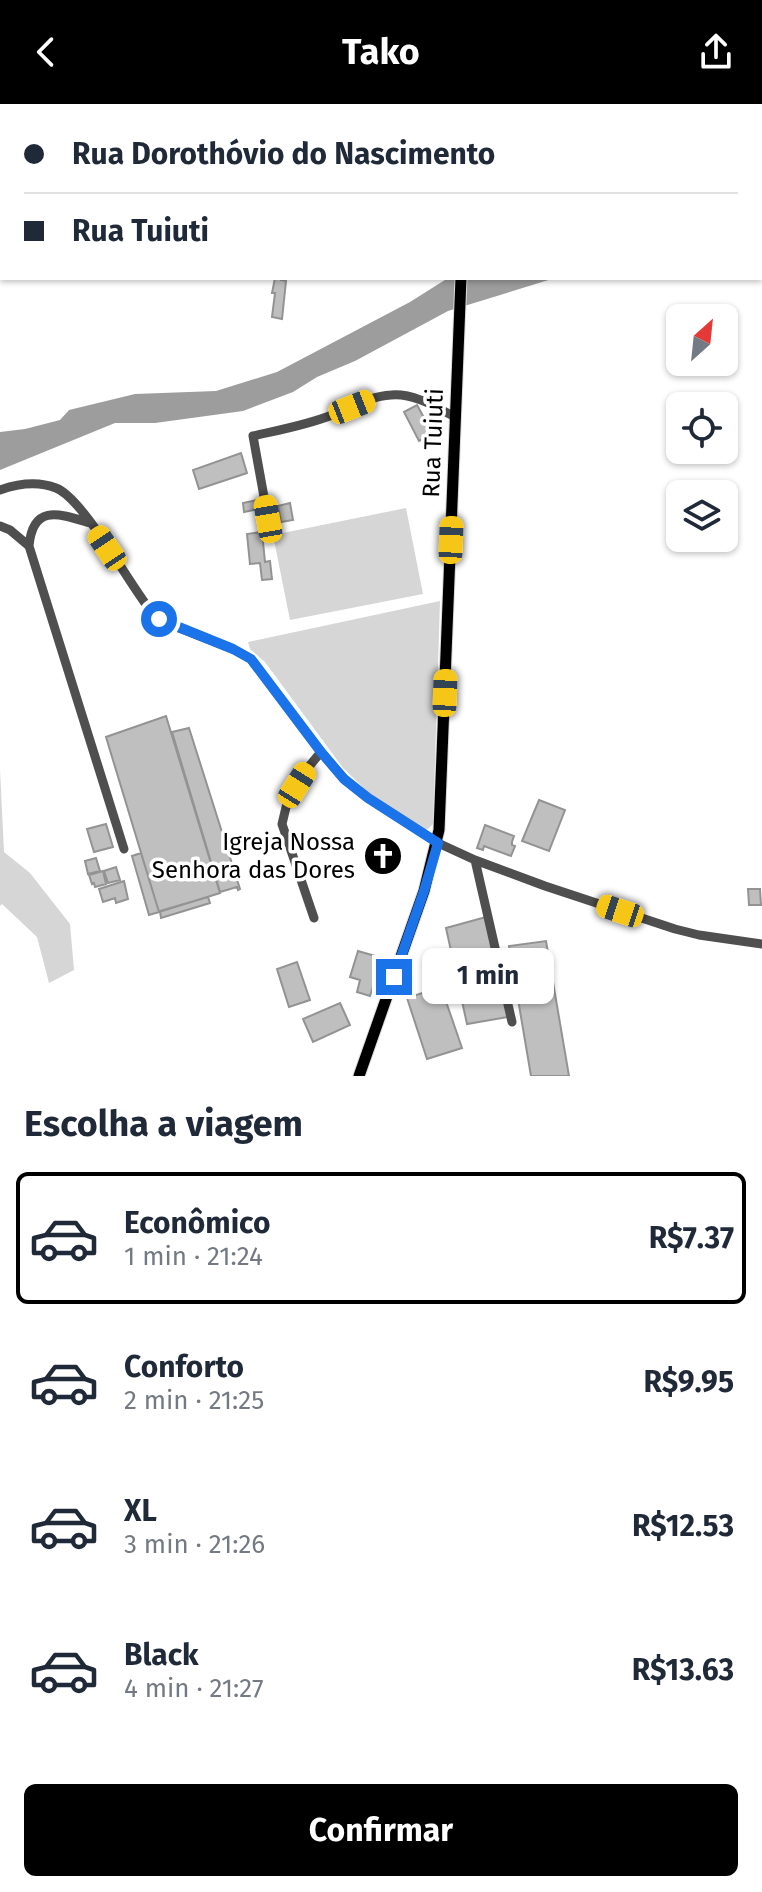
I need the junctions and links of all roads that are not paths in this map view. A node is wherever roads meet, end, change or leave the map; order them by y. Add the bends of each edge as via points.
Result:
1 (461, 280) edge
2 (455, 417) junction
3 (0, 490) edge
4 (268, 519) dead end
5 (90, 523) junction
6 (0, 526) edge
7 (29, 546) junction
8 (321, 752) junction
9 (438, 843) junction
10 (124, 849) dead end
11 (475, 860) junction
12 (314, 918) dead end
13 (762, 944) edge
14 (512, 1022) dead end
15 (359, 1076) edge

1 - 2 main road, Rua Tuiuti
2 - 4 street via 427,402 392,394 253,436
2 - 9 main road, Rua Tuiuti
3 - 5 street via 28,484 55,487 74,500
5 - 7 street via 49,514 30,532
5 - 8 street via 159,619 251,659
6 - 7 street
7 - 10 street
8 - 9 street via 355,789
8 - 12 street via 288,799 282,824
9 - 11 street
9 - 15 main road, Rua Tuiuti
11 - 13 street via 675,929
11 - 14 street

